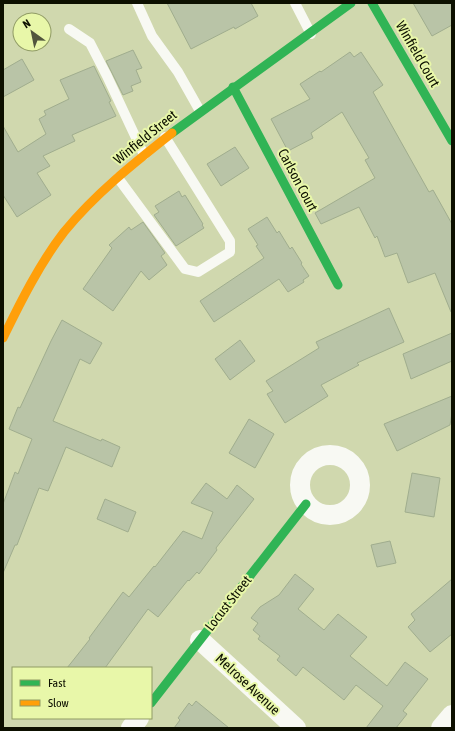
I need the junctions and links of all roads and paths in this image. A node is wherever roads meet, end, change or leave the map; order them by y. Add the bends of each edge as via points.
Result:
1 (137, 3) edge
2 (295, 3) edge
3 (352, 3) edge
4 (372, 3) edge
5 (69, 29) dead end
6 (311, 34) junction
7 (233, 87) junction
8 (200, 111) junction
9 (165, 137) junction
10 (452, 141) edge
11 (144, 154) junction
12 (118, 178) junction
13 (338, 285) dead end
14 (3, 338) edge
15 (306, 504) dead end
16 (200, 640) junction
17 (152, 702) edge
18 (452, 715) edge
19 (138, 719) edge
20 (131, 728) edge
21 (296, 728) edge
22 (441, 728) edge

1 - 8 lane via 152,36 178,72
2 - 6 lane
3 - 6 street, Winfield Street
4 - 10 street, Winfield Court
5 - 11 lane via 90,43
6 - 7 street, Winfield Street
7 - 8 street, Winfield Street
7 - 13 street, Carlson Court
8 - 9 street, Winfield Street
9 - 11 street, Winfield Street
9 - 12 lane via 230,242 230,252 198,272 186,269
11 - 12 street, Winfield Street
12 - 14 street, Winfield Street via 77,217 56,243 22,298
15 - 16 street, Locust Street
16 - 17 street, Locust Street
16 - 21 street, Melrose Avenue
18 - 22 street
19 - 20 street

